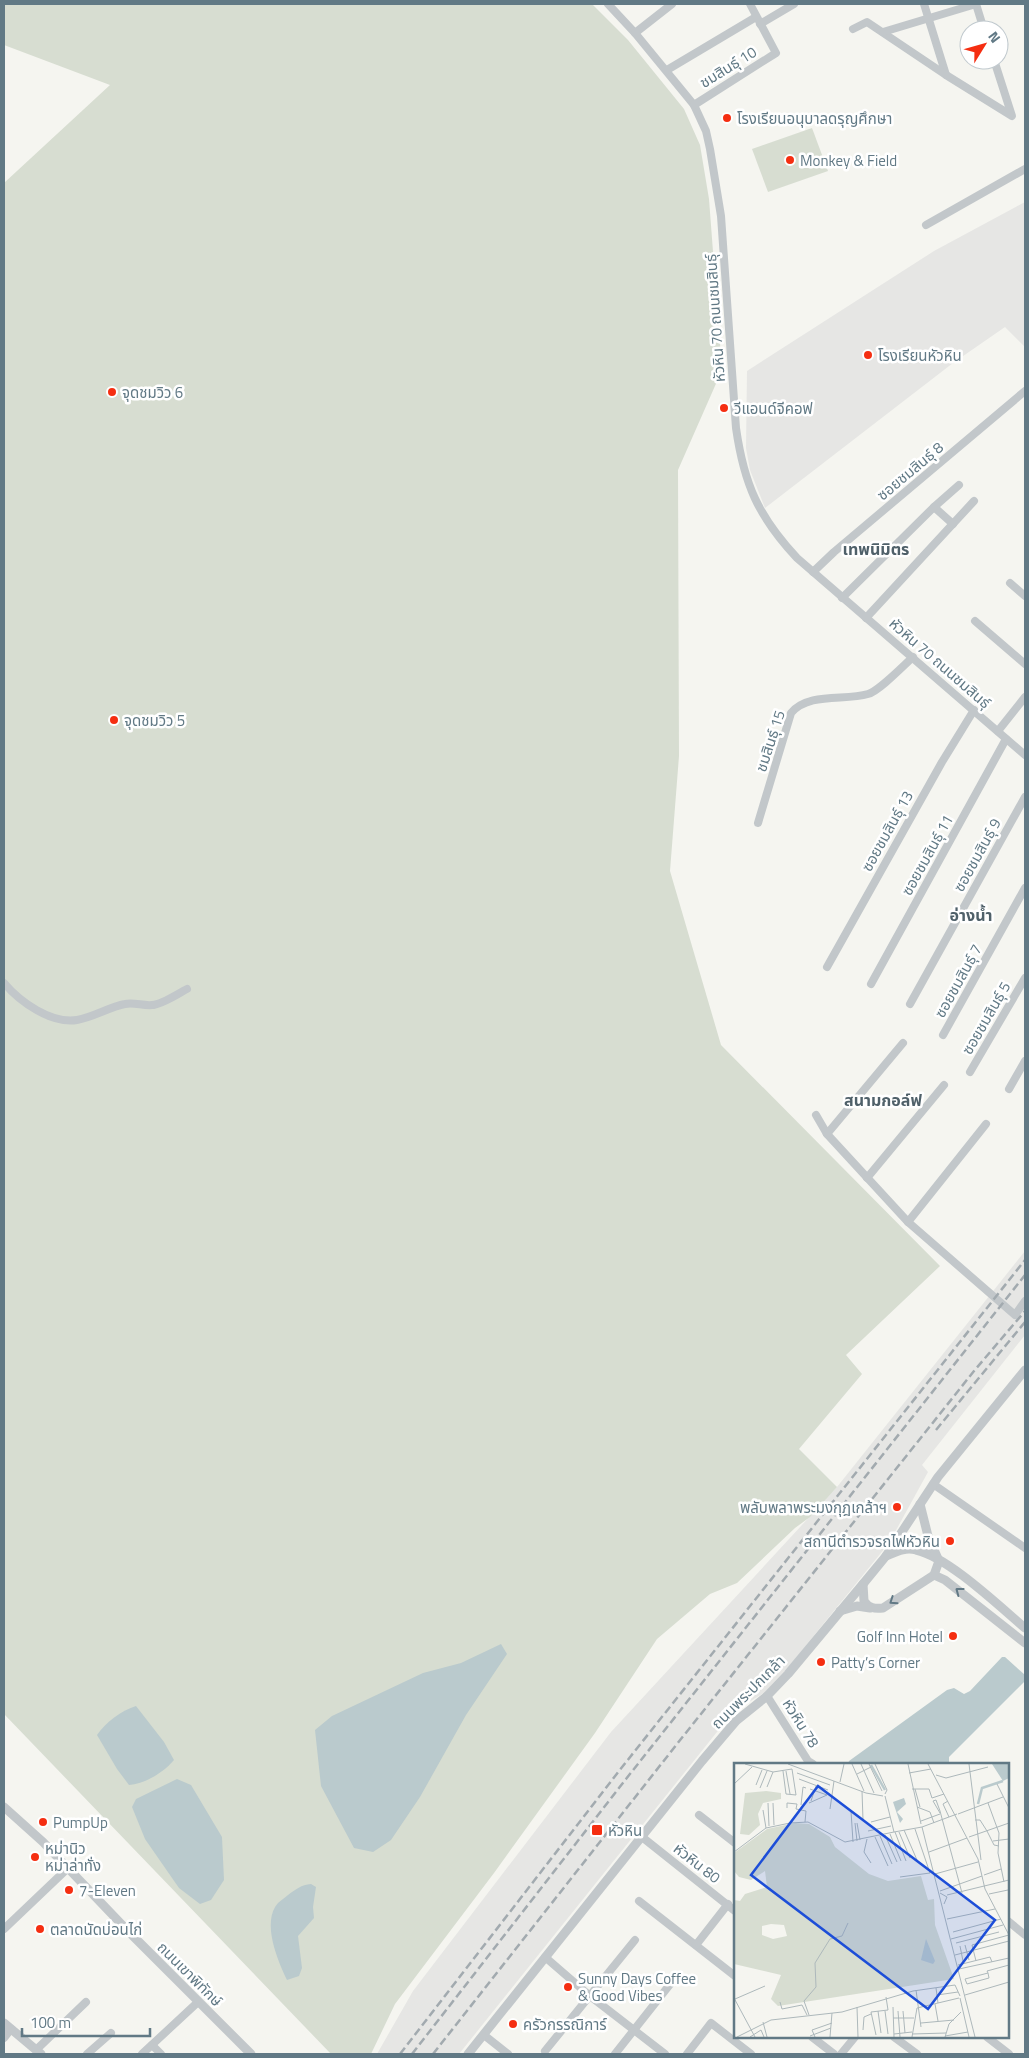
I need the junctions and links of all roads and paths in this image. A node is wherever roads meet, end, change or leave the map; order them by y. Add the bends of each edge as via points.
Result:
1 (608, 4) edge
2 (672, 4) edge
3 (750, 4) edge
4 (794, 4) edge
5 (924, 4) edge
6 (976, 4) edge
7 (928, 18) junction
8 (981, 20) edge
9 (758, 21) junction
10 (853, 29) dead end
11 (883, 32) junction
12 (635, 33) junction
13 (667, 70) junction
14 (997, 70) edge
15 (946, 75) junction
16 (694, 105) junction
17 (1025, 169) edge
18 (926, 226) dead end
19 (1025, 391) edge
20 (959, 485) dead end
21 (974, 501) dead end
22 (934, 507) junction
23 (953, 524) junction
24 (813, 572) junction
25 (1010, 583) dead end
26 (1025, 596) edge
27 (842, 598) junction
28 (866, 618) junction
29 (975, 621) dead end
30 (913, 657) junction
31 (1025, 664) edge
32 (1025, 697) edge
33 (974, 710) junction
34 (998, 731) junction
35 (1006, 739) junction
36 (1025, 755) edge
37 (1025, 797) edge
38 (758, 824) dead end
39 (1025, 888) edge
40 (827, 966) dead end
41 (1025, 978) edge
42 (4, 983) edge
43 (871, 984) dead end
44 (187, 989) dead end
45 (910, 1004) dead end
46 (943, 1035) dead end
47 (903, 1043) dead end
48 (1025, 1061) edge
49 (970, 1072) dead end
50 (944, 1085) dead end
51 (1009, 1089) dead end
52 (816, 1115) dead end
53 (986, 1124) dead end
54 (826, 1134) junction
55 (867, 1178) junction
56 (908, 1222) junction
57 (1025, 1301) edge
58 (1025, 1370) edge
59 (933, 1484) junction
60 (920, 1504) junction
61 (1025, 1548) edge
62 (886, 1556) junction
63 (939, 1561) junction
64 (934, 1575) junction
65 (863, 1584) junction
66 (987, 1596) junction
67 (979, 1606) junction
68 (871, 1608) junction
69 (840, 1611) junction
70 (1025, 1628) edge
71 (1025, 1643) edge
72 (767, 1696) junction
73 (811, 1763) edge
74 (5, 1810) edge
75 (699, 1815) dead end
76 (642, 1837) junction
77 (734, 1842) edge
78 (68, 1868) junction
79 (639, 1901) dead end
80 (728, 1904) junction
81 (734, 1909) edge
82 (1009, 1922) edge
83 (4, 1929) edge
84 (1025, 1935) edge
85 (635, 1940) dead end
86 (696, 1944) junction
87 (545, 1957) junction
88 (734, 1975) edge
89 (676, 1978) dead end
90 (590, 1996) junction
91 (86, 2002) dead end
92 (198, 2002) junction
93 (7, 2026) edge
94 (635, 2030) junction
95 (111, 2033) dead end
96 (484, 2035) junction
97 (4, 2038) edge
98 (813, 2038) edge
99 (854, 2038) edge
100 (895, 2038) edge
101 (987, 2038) edge
102 (152, 2045) junction
103 (545, 2051) dead end
104 (39, 2053) edge
105 (87, 2054) edge
106 (142, 2054) edge
107 (161, 2054) edge
108 (252, 2054) edge
109 (468, 2054) edge
110 (508, 2054) edge
111 (615, 2054) edge
112 (665, 2054) edge
113 (687, 2054) edge
114 (751, 2054) edge
115 (834, 2054) edge
116 (841, 2054) edge
117 (917, 2054) edge
118 (1009, 2054) edge

1 - 12 street, หัวหิน 70 ถนนชมสินธุ์
2 - 12 street
3 - 9 street
4 - 9 street
5 - 7 street
6 - 7 street
6 - 8 street
7 - 11 street
7 - 15 street
9 - 13 street
9 - 16 street, ชมสินธุ์ 10 via 776,53
10 - 11 street via 867,22
11 - 15 street
12 - 13 street, หัวหิน 70 ถนนชมสินธุ์
13 - 16 street, หัวหิน 70 ถนนชมสินธุ์
14 - 15 street via 1012,116
16 - 24 street, หัวหิน 70 ถนนชมสินธุ์ via 710,149 721,216 740,458 753,497 764,517 784,544
17 - 18 street
19 - 24 street, ซอยชมสินธุ์ 8
20 - 22 street
21 - 23 street
22 - 23 street
22 - 27 street
23 - 28 street
24 - 27 street, หัวหิน 70 ถนนชมสินธุ์
25 - 26 street
27 - 28 street, หัวหิน 70 ถนนชมสินธุ์
28 - 30 street, หัวหิน 70 ถนนชมสินธุ์
29 - 31 street
30 - 33 street, หัวหิน 70 ถนนชมสินธุ์
30 - 38 street, ชมสินธุ์ 15 via 869,694 797,706 791,713
32 - 34 street
33 - 34 street, หัวหิน 70 ถนนชมสินธุ์
33 - 40 street, ซอยชมสินธุ์ 13
34 - 35 street, หัวหิน 70 ถนนชมสินธุ์
35 - 36 street, หัวหิน 70 ถนนชมสินธุ์
35 - 43 street, ซอยชมสินธุ์ 11
37 - 45 street, ซอยชมสินธุ์ 9
39 - 46 street, ซอยชมสินธุ์ 7
41 - 49 street, ซอยชมสินธุ์ 5
42 - 44 street via 25,1002 53,1018 64,1020 78,1020 126,1003 153,1005
47 - 54 street
48 - 51 street
50 - 55 street
52 - 54 street
53 - 56 street
54 - 55 street
55 - 56 street
56 - 57 street via 1014,1314
58 - 59 street, ถนนพระปกเกล้า
59 - 60 street, ถนนพระปกเกล้า
59 - 61 street
60 - 62 street, ถนนพระปกเกล้า
60 - 63 street via 928,1536
62 - 63 street via 910,1549
62 - 65 street, ถนนพระปกเกล้า
63 - 64 street
63 - 66 street
67 -> 64 street
64 -> 68 street via 883,1608
65 - 68 street via 864,1600
65 - 69 street, ถนนพระปกเกล้า
66 - 67 street
66 - 70 street
67 - 71 street
68 - 69 street via 857,1606
69 - 72 street, ถนนพระปกเกล้า
72 - 73 street, หัวหิน 78
72 - 76 street, ถนนพระปกเกล้า via 736,1721
74 - 78 street, ถนนเขาพิทักษ์ via 44,1842
75 - 77 street
76 - 80 street, หัวหิน 80
76 - 87 street, ถนนพระปกเกล้า
78 - 83 street
78 - 92 street, ถนนเขาพิทักษ์
79 - 86 street
80 - 81 street, หัวหิน 80
80 - 86 street
82 - 84 street
85 - 90 street
86 - 88 street
87 - 90 street
87 - 96 street, ถนนพระปกเกล้า
89 - 94 street
90 - 94 street
90 - 103 street
91 - 104 street
92 - 102 street
92 - 108 street, ถนนเขาพิทักษ์
93 - 97 street
93 - 104 street
94 - 111 street
94 - 112 street
95 - 105 street
96 - 109 street, ถนนพระปกเกล้า
96 - 110 street
98 - 115 street
99 - 116 street
100 - 117 street
101 - 118 street
102 - 106 street
102 - 107 street
113 - 114 street via 711,2023

